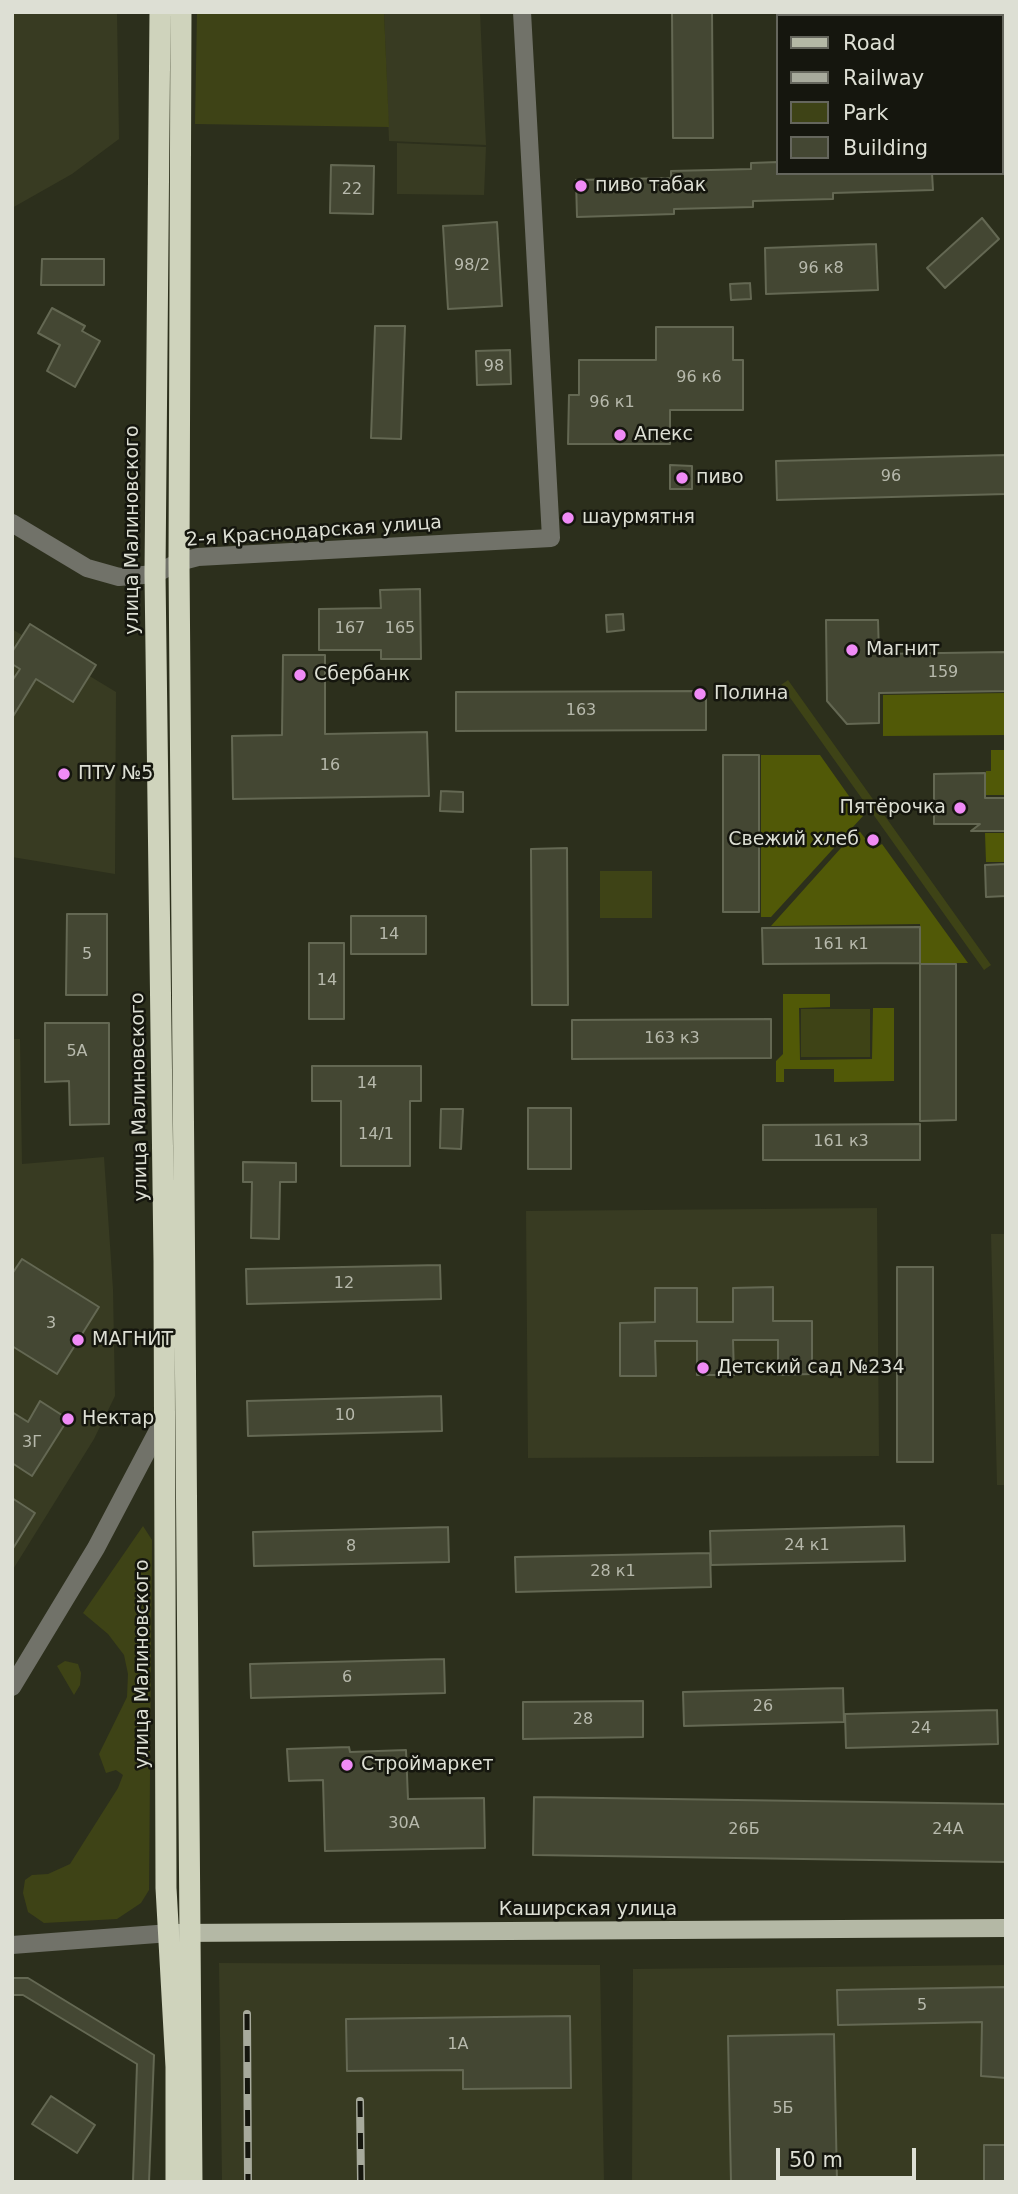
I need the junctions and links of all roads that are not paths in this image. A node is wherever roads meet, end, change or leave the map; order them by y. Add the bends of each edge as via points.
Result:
1 (160, 12) edge
2 (181, 12) edge
3 (522, 12) edge
4 (12, 523) edge
5 (179, 562) junction
6 (155, 574) junction
7 (165, 1417) junction
8 (12, 1687) edge
9 (1006, 1928) edge
10 (180, 1933) junction
11 (12, 1945) edge
12 (176, 2182) edge
13 (192, 2182) edge

1 - 6 highway, улица Малиновского
2 - 5 highway, улица Малиновского
3 - 5 street, 2-я Краснодарская улица via 551,538 198,557
4 - 6 street, 2-я Краснодарская улица via 103,574
5 - 6 street, 2-я Краснодарская улица
5 - 10 highway, улица Малиновского
6 - 7 highway, улица Малиновского
7 - 8 street via 96,1548
7 - 10 highway, улица Малиновского via 166,1888
9 - 10 main road, Каширская улица
10 - 11 street
10 - 12 highway, улица Малиновского
10 - 13 highway, улица Малиновского

